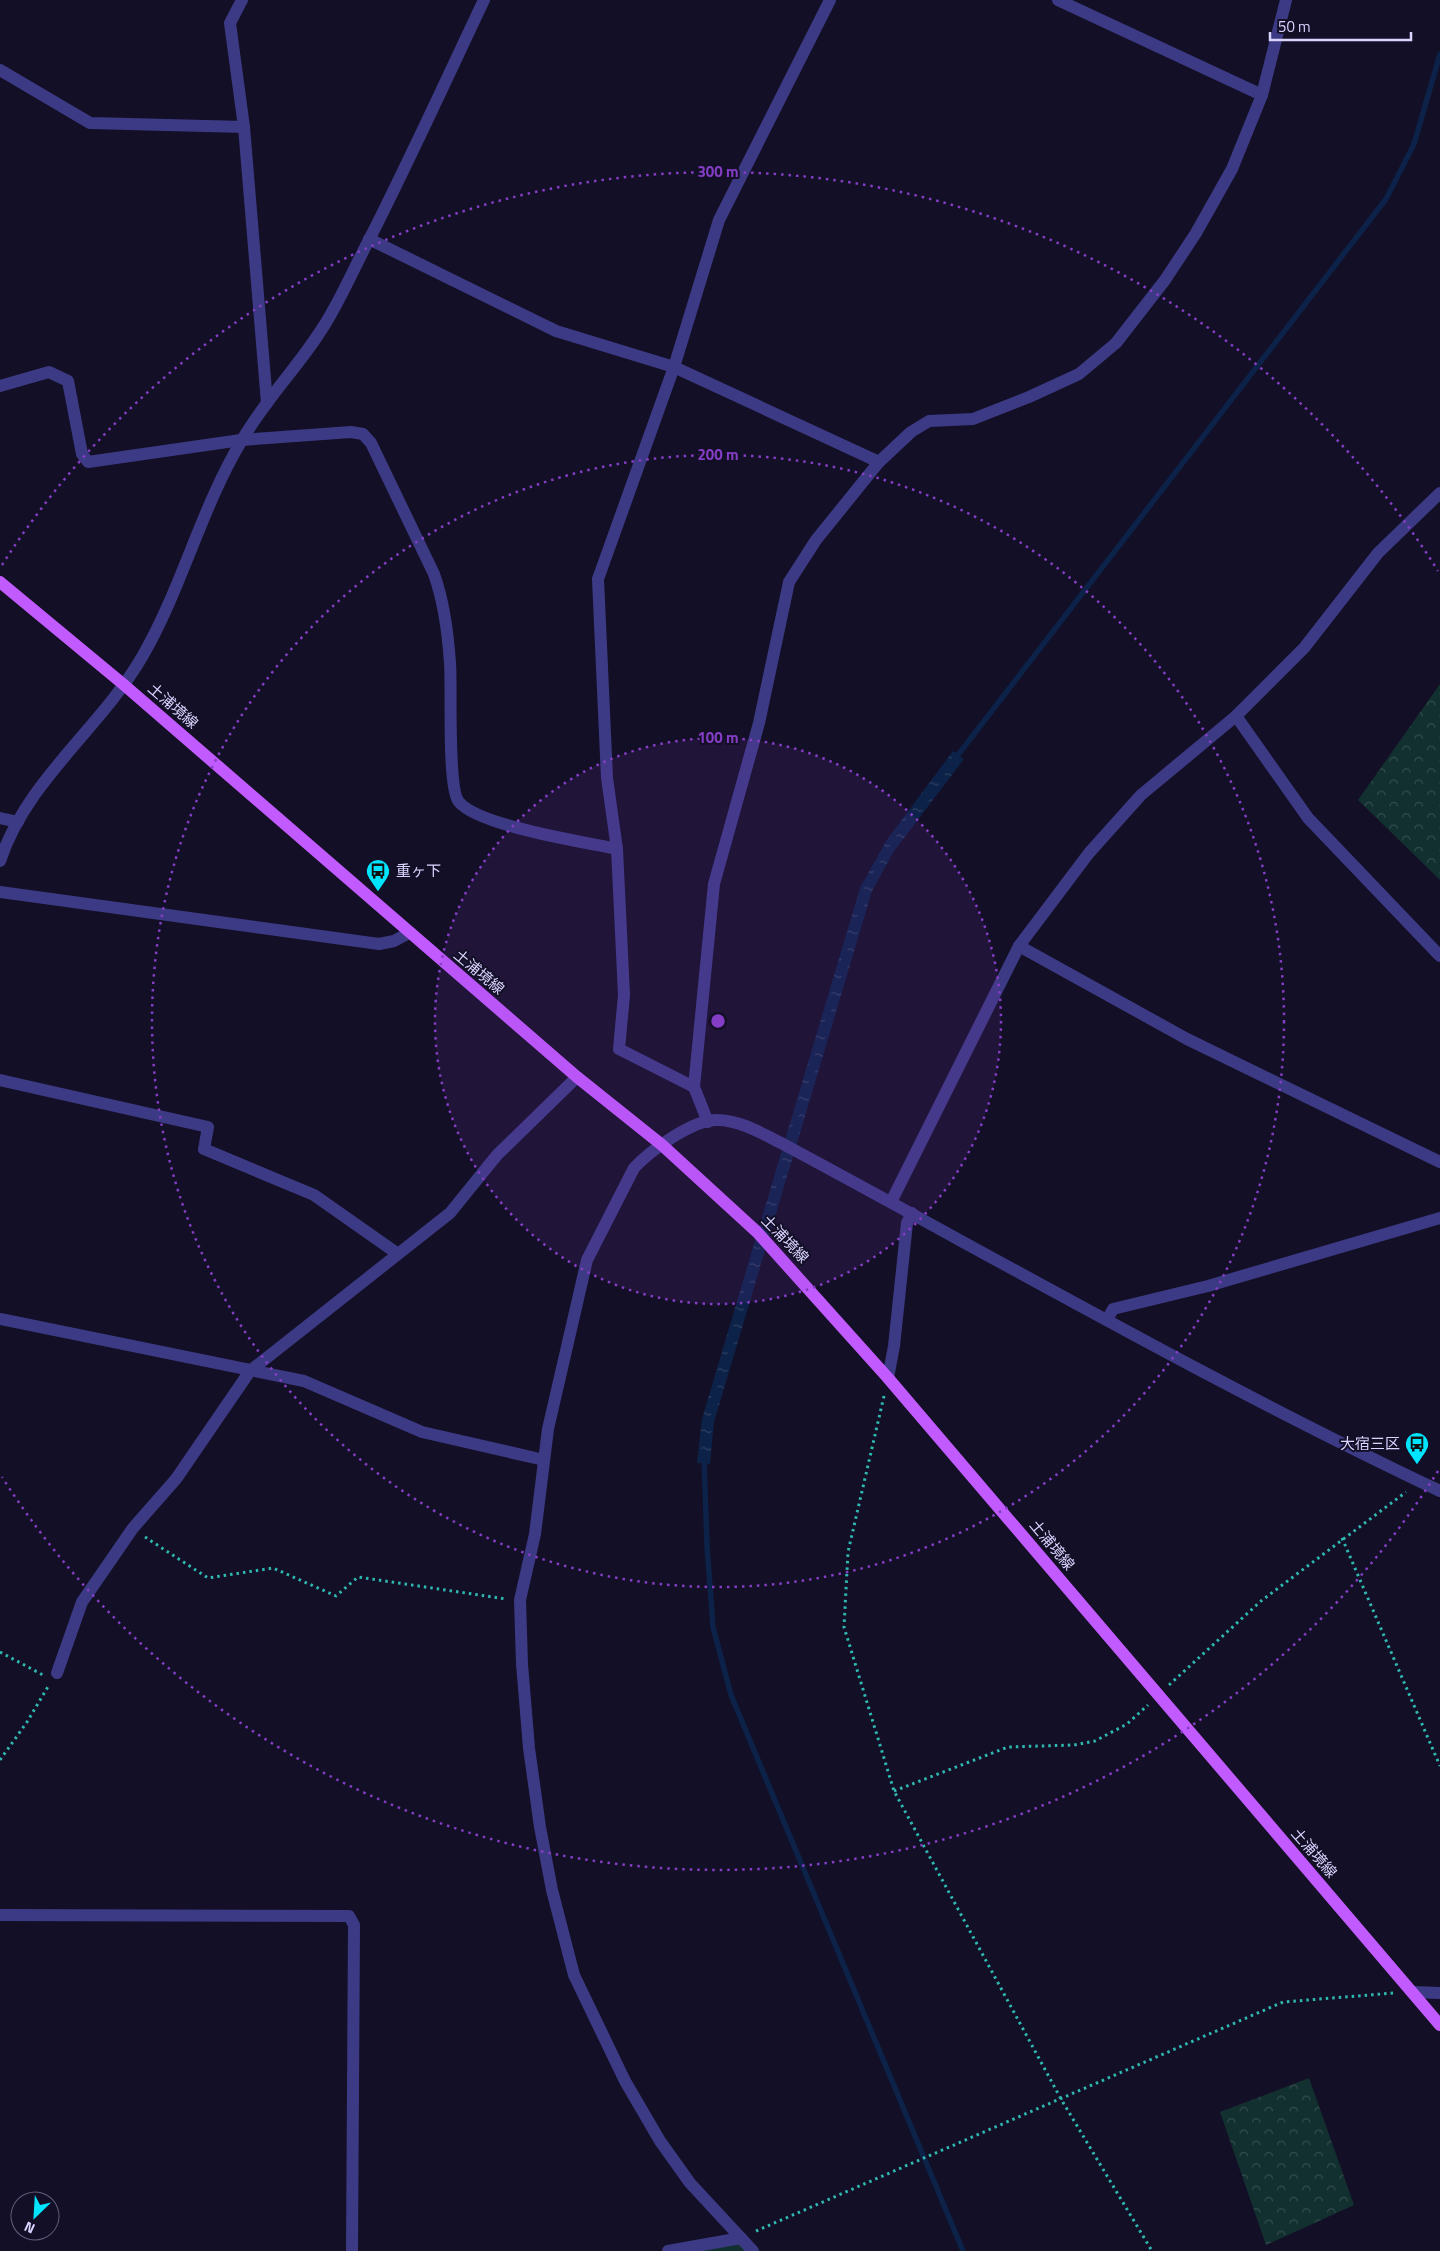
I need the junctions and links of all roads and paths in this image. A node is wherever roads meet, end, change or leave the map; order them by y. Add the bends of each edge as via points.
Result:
1 (242, 0) edge
2 (484, 0) edge
3 (830, 0) edge
4 (1058, 0) edge
5 (1286, 0) edge
6 (0, 70) edge
7 (1262, 95) junction
8 (244, 126) junction
9 (369, 239) junction
10 (674, 367) junction
11 (0, 386) edge
12 (266, 403) junction
13 (241, 440) junction
14 (879, 462) junction
15 (1440, 493) edge
16 (0, 582) edge
17 (123, 684) junction
18 (1236, 716) junction
19 (0, 818) edge
20 (18, 822) junction
21 (618, 849) junction
22 (0, 861) edge
23 (0, 892) edge
24 (409, 933) junction
25 (1019, 946) junction
26 (1440, 956) edge
27 (577, 1077) junction
28 (0, 1080) edge
29 (694, 1087) junction
30 (708, 1122) junction
31 (662, 1145) junction
32 (1440, 1162) edge
33 (891, 1202) junction
34 (912, 1213) junction
35 (1440, 1218) edge
36 (398, 1254) junction
37 (0, 1319) edge
38 (1107, 1320) junction
39 (250, 1371) junction
40 (888, 1378) junction
41 (544, 1460) junction
42 (1414, 1478) junction
43 (1440, 1491) edge
44 (133, 1528) junction
45 (1342, 1538) junction
46 (520, 1600) junction
47 (0, 1652) edge
48 (55, 1676) junction
49 (1158, 1696) junction
50 (0, 1760) edge
51 (1440, 1766) edge
52 (894, 1791) junction
53 (0, 1915) edge
54 (1412, 1992) junction
55 (1440, 1993) edge
56 (1440, 2025) edge
57 (1061, 2099) junction
58 (741, 2238) junction
59 (352, 2251) edge
60 (668, 2251) edge
61 (753, 2251) edge
62 (1152, 2251) edge

1 - 8 street via 230,23
2 - 9 street
3 - 10 street via 720,220
4 - 7 street
5 - 7 street
6 - 8 street via 90,123
7 - 14 street via 1232,169 1196,234 1116,343 1079,374 1029,397 973,419 929,421 911,432
8 - 12 street
9 - 10 street via 556,330
9 - 12 street via 331,315
10 - 14 street
10 - 21 street via 598,579 607,778
11 - 13 street via 49,372 68,381 82,454 88,462
12 - 13 street
13 - 17 street via 161,622
13 - 21 street via 351,432 363,434 371,443 442,596 450,662 452,782 457,801 466,809 505,825
14 - 29 street via 816,540 789,582 759,723 714,884
15 - 18 street via 1378,553 1304,648
16 - 17 main road, 土浦境線
17 - 20 street via 36,792
17 - 24 main road, 土浦境線
18 - 25 street via 1141,795 1089,853
18 - 26 street via 1308,818
19 - 20 street
20 - 22 street
21 - 29 street via 624,995 618,1049
23 - 24 street via 379,944
24 - 27 main road, 土浦境線
25 - 32 street via 1187,1039
25 - 33 street
27 - 31 main road, 土浦境線
27 - 36 street via 497,1155 450,1213
28 - 36 street via 208,1127 204,1149 314,1195
29 - 30 street
30 - 31 street
30 - 33 street via 717,1120 748,1128
31 - 40 main road, 土浦境線 via 774,1249
31 - 41 street via 634,1168 588,1260 548,1429
33 - 34 street
34 - 38 street
34 - 40 street via 907,1223
35 - 38 street via 1208,1286 1113,1309
36 - 39 street
37 - 39 street
38 - 42 street via 1333,1440
39 - 41 street via 304,1381 422,1432
39 - 44 street via 176,1479
40 - 49 main road, 土浦境線
40 - 52 path via 848,1552 844,1627
41 - 46 street via 535,1534
42 - 43 street
42 - 45 path via 1408,1490
44 - 46 path via 208,1578 273,1568 336,1596 358,1577
44 - 48 street via 82,1602
45 - 49 path via 1262,1601
45 - 51 path
46 - 58 street via 529,1748 540,1827 574,1976 625,2081 660,2141 690,2183
47 - 48 path
48 - 50 path
49 - 52 path via 1127,1724 1095,1741 1074,1745 1008,1747
49 - 54 main road, 土浦境線
52 - 57 path
53 - 59 street via 349,1916 354,1925
54 - 55 street
54 - 56 main road, 土浦境線
54 - 57 path via 1283,2002
57 - 58 path
57 - 62 path
58 - 60 street
58 - 61 street

